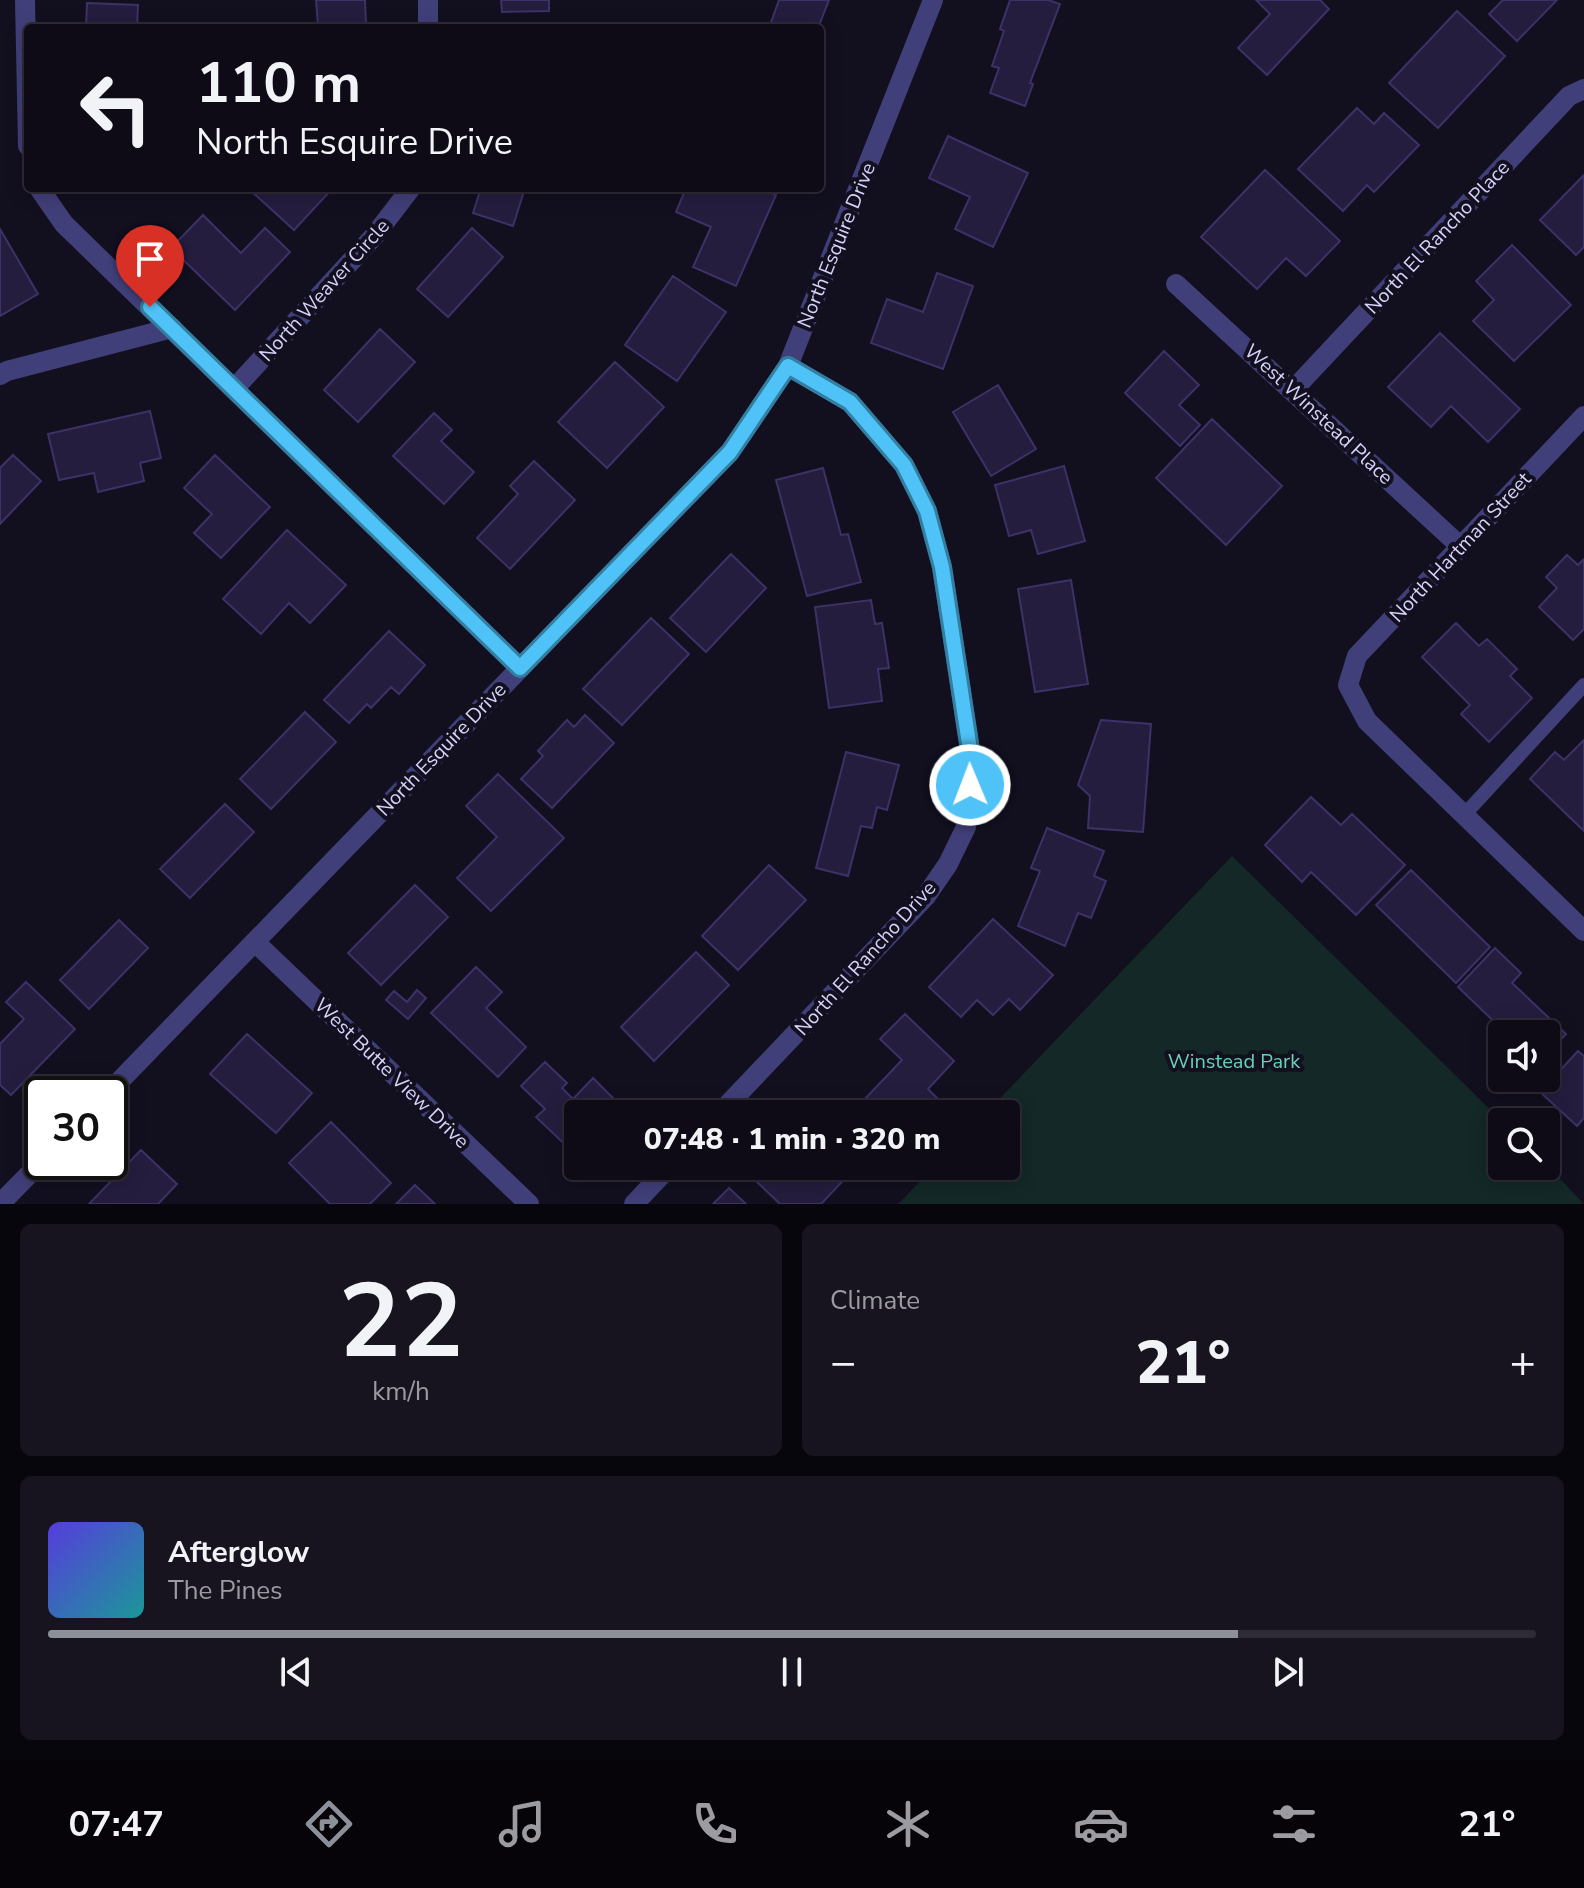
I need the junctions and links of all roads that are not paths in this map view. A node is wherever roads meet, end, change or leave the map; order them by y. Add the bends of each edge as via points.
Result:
1 (25, 0) edge
2 (428, 0) edge
3 (933, 0) edge
4 (25, 24) edge
5 (428, 24) edge
6 (1584, 89) edge
7 (42, 192) edge
8 (408, 192) edge
9 (1176, 284) dead end
10 (172, 328) junction
11 (788, 366) junction
12 (0, 375) edge
13 (234, 389) junction
14 (1294, 389) junction
15 (1584, 416) edge
16 (1460, 546) junction
17 (520, 668) junction
18 (1584, 685) edge
19 (1465, 814) junction
20 (1584, 931) edge
21 (255, 942) junction
22 (125, 1076) edge
23 (732, 1100) edge
24 (24, 1179) edge
25 (657, 1180) edge
26 (0, 1204) edge
27 (529, 1204) edge
28 (634, 1204) edge

1 - 4 street
2 - 5 street
3 - 11 street, North Esquire Drive
6 - 14 street, North El Rancho Place via 1569,96
7 - 10 street via 64,224
8 - 13 street, North Weaver Circle
9 - 14 street, West Winstead Place
10 - 12 street
10 - 13 street
11 - 17 street, North Esquire Drive via 730,452
11 - 23 street, North El Rancho Drive via 850,402 904,465 927,511 942,567 972,763 966,827 926,896
13 - 17 street
14 - 16 street, West Winstead Place
15 - 16 street, North Hartman Street
16 - 19 street, North Hartman Street via 1357,656 1348,685 1367,721
17 - 21 street, North Esquire Drive
18 - 19 lane
19 - 20 street
21 - 22 street, North Esquire Drive
21 - 27 street, West Butte View Drive
24 - 26 street
25 - 28 street

